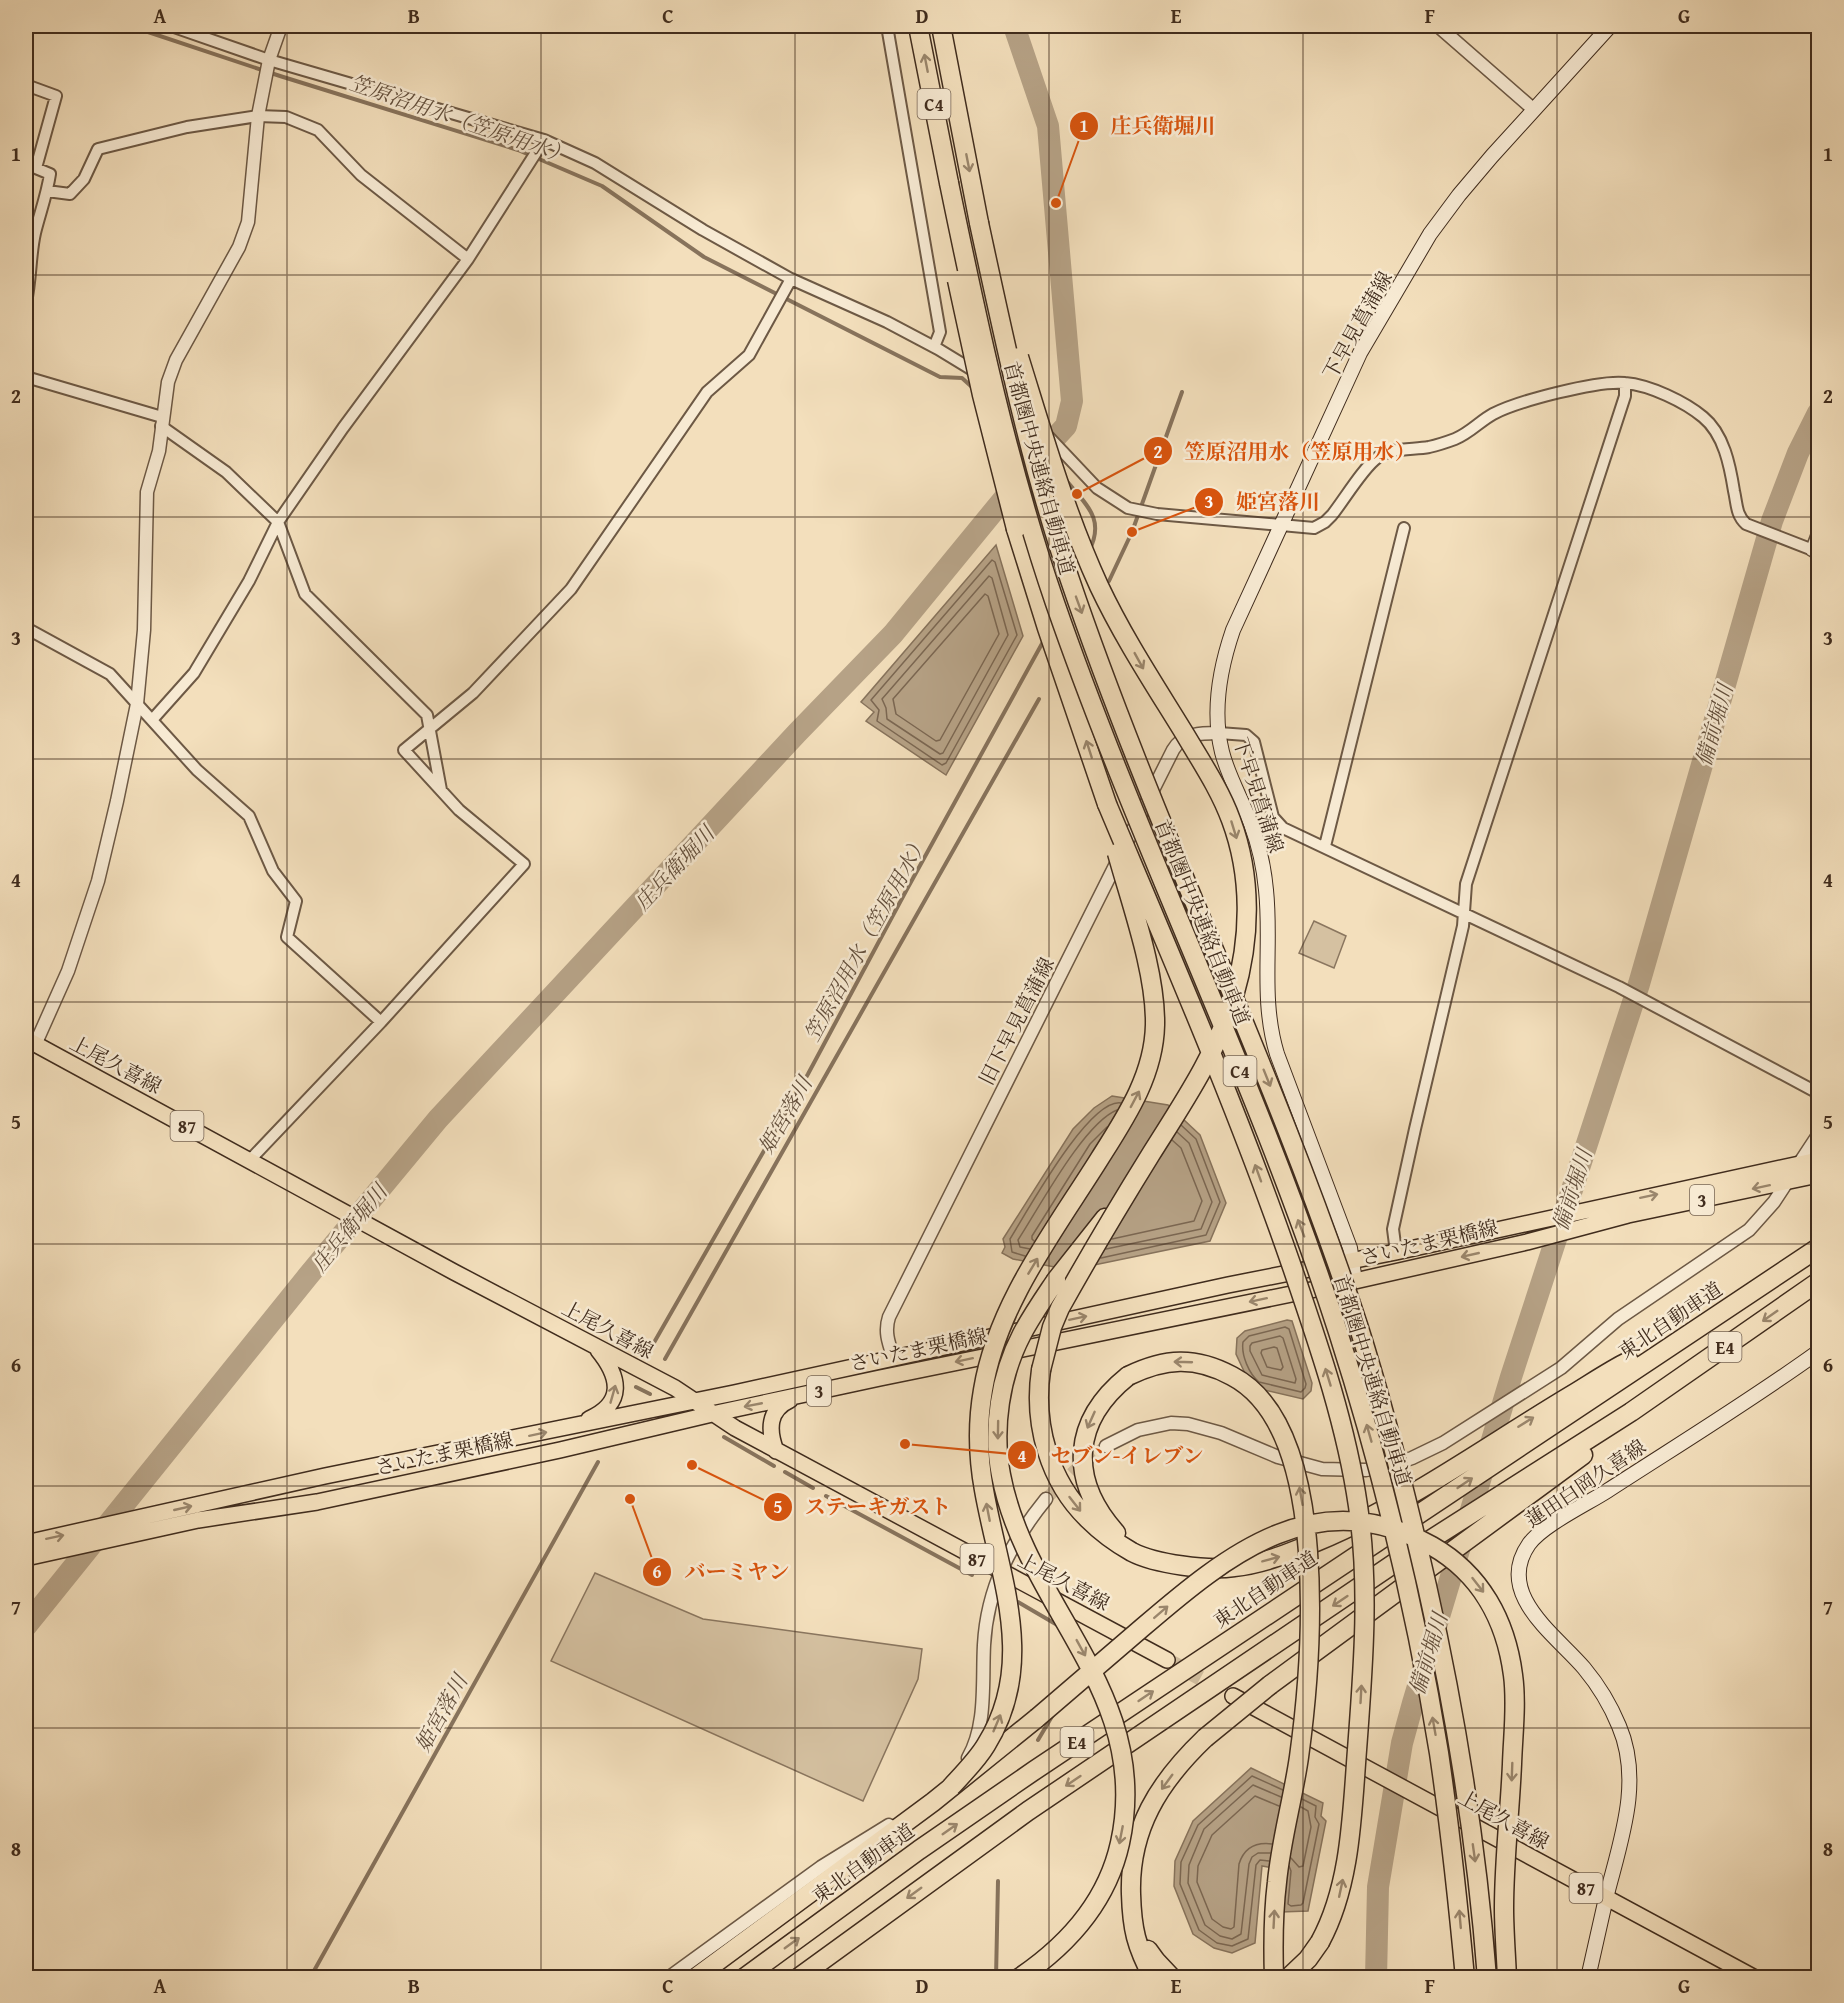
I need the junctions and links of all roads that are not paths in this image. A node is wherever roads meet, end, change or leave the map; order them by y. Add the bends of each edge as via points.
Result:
1 (171, 26) edge
2 (281, 26) edge
3 (887, 26) edge
4 (918, 26) edge
5 (941, 26) edge
6 (1438, 26) edge
7 (1610, 26) edge
8 (270, 60) junction
9 (26, 85) edge
10 (1533, 110) junction
11 (258, 116) junction
12 (544, 140) junction
13 (31, 166) edge
14 (949, 183) junction
15 (47, 191) junction
16 (979, 223) junction
17 (468, 259) junction
18 (791, 279) junction
19 (26, 302) edge
20 (934, 346) junction
21 (26, 377) edge
22 (1625, 383) junction
23 (162, 421) junction
24 (278, 522) junction
25 (1280, 526) junction
26 (1404, 528) dead end
27 (1818, 534) edge
28 (1810, 549) edge
29 (26, 628) edge
30 (137, 704) junction
31 (152, 720) junction
32 (430, 727) junction
33 (1219, 733) junction
34 (441, 791) junction
35 (1107, 804) junction
36 (1325, 846) junction
37 (1465, 914) junction
38 (381, 1022) junction
39 (30, 1042) edge
40 (1818, 1093) edge
41 (1818, 1135) edge
42 (1818, 1160) edge
43 (249, 1161) junction
44 (1800, 1164) junction
45 (1818, 1175) edge
46 (1789, 1181) junction
47 (1132, 1184) junction
48 (1818, 1248) edge
49 (1396, 1252) junction
50 (1353, 1261) junction
51 (1355, 1281) junction
52 (1818, 1282) edge
53 (1696, 1330) junction
54 (594, 1346) junction
55 (1818, 1352) edge
56 (894, 1359) junction
57 (798, 1396) junction
58 (693, 1401) junction
59 (1631, 1412) junction
60 (712, 1414) junction
61 (572, 1427) junction
62 (1106, 1446) tunnel mouth
63 (776, 1450) junction
64 (1046, 1498) tunnel mouth
65 (26, 1543) edge
66 (26, 1558) edge
67 (1151, 1558) junction
68 (999, 1571) junction
69 (1167, 1660) tunnel mouth
70 (1233, 1696) tunnel mouth
71 (951, 1787) junction
72 (1606, 1899) junction
73 (1132, 1910) junction
74 (1745, 1975) edge
75 (668, 1977) edge
76 (695, 1977) edge
77 (744, 1977) edge
78 (798, 1977) edge
79 (1019, 1977) edge
80 (1153, 1977) edge
81 (1172, 1977) edge
82 (1275, 1977) edge
83 (1288, 1977) edge
84 (1465, 1977) edge
85 (1487, 1977) edge
86 (1507, 1977) edge
87 (1588, 1977) edge

1 - 8 street
2 - 8 street
3 - 20 street via 940,333
14 -> 4 highway, 首都圏中央連絡自動車道 / C4
5 -> 16 highway, 首都圏中央連絡自動車道 / C4
6 - 10 street
7 - 10 main road, 下早見菖蒲線
8 - 11 street
8 - 12 street
9 - 13 street via 56,96
10 - 25 main road, 下早見菖蒲線 via 1458,195 1430,234 1360,353
11 - 15 street via 187,127 98,149 84,179 69,194
11 - 17 street via 286,117 318,130 361,175
11 - 23 street via 248,222 239,247 176,360
12 - 17 street
12 - 18 street via 595,163
13 - 15 street via 50,174
35 -> 14 highway, bridge via 1016,529 962,306 947,223
84 -> 14 highway, 首都圏中央連絡自動車道 / C4, bridge via 1437,1741 1422,1656 1371,1439 1337,1329 1263,1127 1130,802 1054,600 999,413
15 - 19 street via 35,235
16 -> 47 highway, bridge via 1077,533 1116,619 1217,790 1232,822 1243,864 1248,897 1247,932 1234,998 1204,1068
16 -> 85 highway, 首都圏中央連絡自動車道 / C4, bridge via 1015,388 1069,579 1146,786 1289,1133 1352,1307 1389,1428 1441,1646 1476,1862
17 - 24 street
18 - 20 street
18 - 32 street via 749,355 707,392 571,589 473,693
20 - 25 street via 1016,402 1097,488 1128,508
21 - 23 street
22 - 25 street via 1515,405 1458,438 1378,456 1319,526
22 - 28 street via 1686,404 1706,419 1724,450 1738,515 1750,527
22 - 37 street via 1625,396 1466,884
23 - 24 street via 226,471
23 - 30 street via 159,451 147,492 144,630
24 - 31 street via 249,581 194,672
24 - 32 street via 305,594 427,715
25 - 33 main road, 下早見菖蒲線 via 1227,648 1218,707
26 - 36 street
27 - 28 street
29 - 30 street via 110,674
30 - 31 street
30 - 39 street via 98,881 68,971
31 - 38 street via 197,770 249,816 273,871 296,901 287,937
32 - 34 street
32 - 34 street via 404,750
33 - 36 street via 1250,737 1275,821
33 - 50 main road, 下早見菖蒲線 via 1224,759 1251,825 1263,873 1273,1041
33 - 56 street, 旧下早見菖蒲線 via 1183,738 1173,750 889,1317 887,1338
34 - 38 street via 524,864
71 -> 35 highway, bridge via 995,1728 1012,1665 1006,1587 980,1467 980,1414 988,1365 1003,1321 1031,1269 1139,1091 1152,1050 1155,1026 1150,977
83 -> 35 highway, bridge via 1320,1942 1337,1906 1342,1884 1361,1699 1364,1593 1359,1508 1330,1382 1280,1231 1241,1126
36 - 37 street
37 - 40 street via 1619,987
37 - 49 street via 1393,1229
38 - 43 street
39 - 43 main road, 上尾久喜線 / 87
41 - 44 street
42 - 44 main road, さいたま栗橋線 / 3
43 - 54 main road, 上尾久喜線 / 87
44 - 46 street
49 -> 44 main road, さいたま栗橋線 / 3
45 - 46 main road, さいたま栗橋線 / 3
46 -> 51 main road, さいたま栗橋線 / 3 via 1628,1215
46 - 62 street via 1749,1230 1618,1319 1561,1368 1443,1443 1412,1458 1366,1470 1322,1469 1206,1428 1171,1423 1138,1430
47 -> 67 highway, bridge via 1052,1327 1039,1384 1040,1426 1054,1471 1077,1508 1107,1536 1134,1553
47 -> 79 highway, bridge via 1032,1316 1012,1357 1000,1401 998,1450 1006,1498 1039,1575 1097,1679 1117,1731 1126,1783 1126,1809 1116,1859 1099,1897 1060,1946
48 - 53 highway, 東北自動車道 / E4
49 - 50 main road, さいたま栗橋線 / 3
50 - 51 main road, 下早見菖蒲線
56 -> 50 main road, さいたま栗橋線 / 3
51 -> 57 main road, さいたま栗橋線 / 3
52 -> 59 highway, E4
67 -> 53 highway via 1200,1568 1233,1568 1279,1557 1332,1536 1379,1513 1626,1362
77 -> 53 highway, 東北自動車道 / E4 via 1026,1777
54 - 58 main road, 上尾久喜線 / 87
61 -> 54 main road via 598,1415 614,1395 612,1370
55 - 72 main road, 蓮田白岡久喜線 via 1544,1530 1523,1553 1519,1575 1528,1606 1596,1683 1625,1743 1628,1808
56 - 58 main road, さいたま栗橋線 / 3
57 -> 60 main road, さいたま栗橋線 / 3
57 - 63 main road via 785,1402 770,1420
58 - 60 main road, 上尾久喜線 / 87
58 - 61 main road, さいたま栗橋線 / 3
59 -> 73 highway, bridge via 1602,1441 1270,1685 1205,1738 1170,1776 1144,1820 1132,1858
59 -> 78 highway, E4, bridge via 1405,1556 1028,1811
60 - 63 main road, 上尾久喜線 / 87
60 - 66 main road, さいたま栗橋線 / 3 via 317,1502 198,1520
65 -> 61 main road, さいたま栗橋線 / 3 via 325,1476
63 - 68 main road, 上尾久喜線 / 87
64 - 68 street via 1014,1542
82 -> 67 highway, bridge via 1277,1882 1299,1759 1306,1693 1306,1541 1297,1474 1279,1426 1255,1393 1220,1369 1183,1361 1163,1362 1128,1376 1108,1394 1085,1434 1084,1475 1101,1515 1114,1532
68 - 69 main road, 上尾久喜線 / 87
68 - 75 street via 984,1642 978,1734 959,1772 930,1799 821,1867
70 - 72 main road, 上尾久喜線 / 87
71 - 76 highway
71 -> 86 highway, bridge via 1197,1581 1250,1547 1315,1523 1376,1524 1402,1531 1439,1550 1472,1577 1497,1615 1510,1656 1515,1701 1504,1907
72 - 74 main road, 上尾久喜線 / 87
72 - 87 main road, 蓮田白岡久喜線
73 - 80 highway via 1137,1943
73 - 81 highway via 1148,1951

